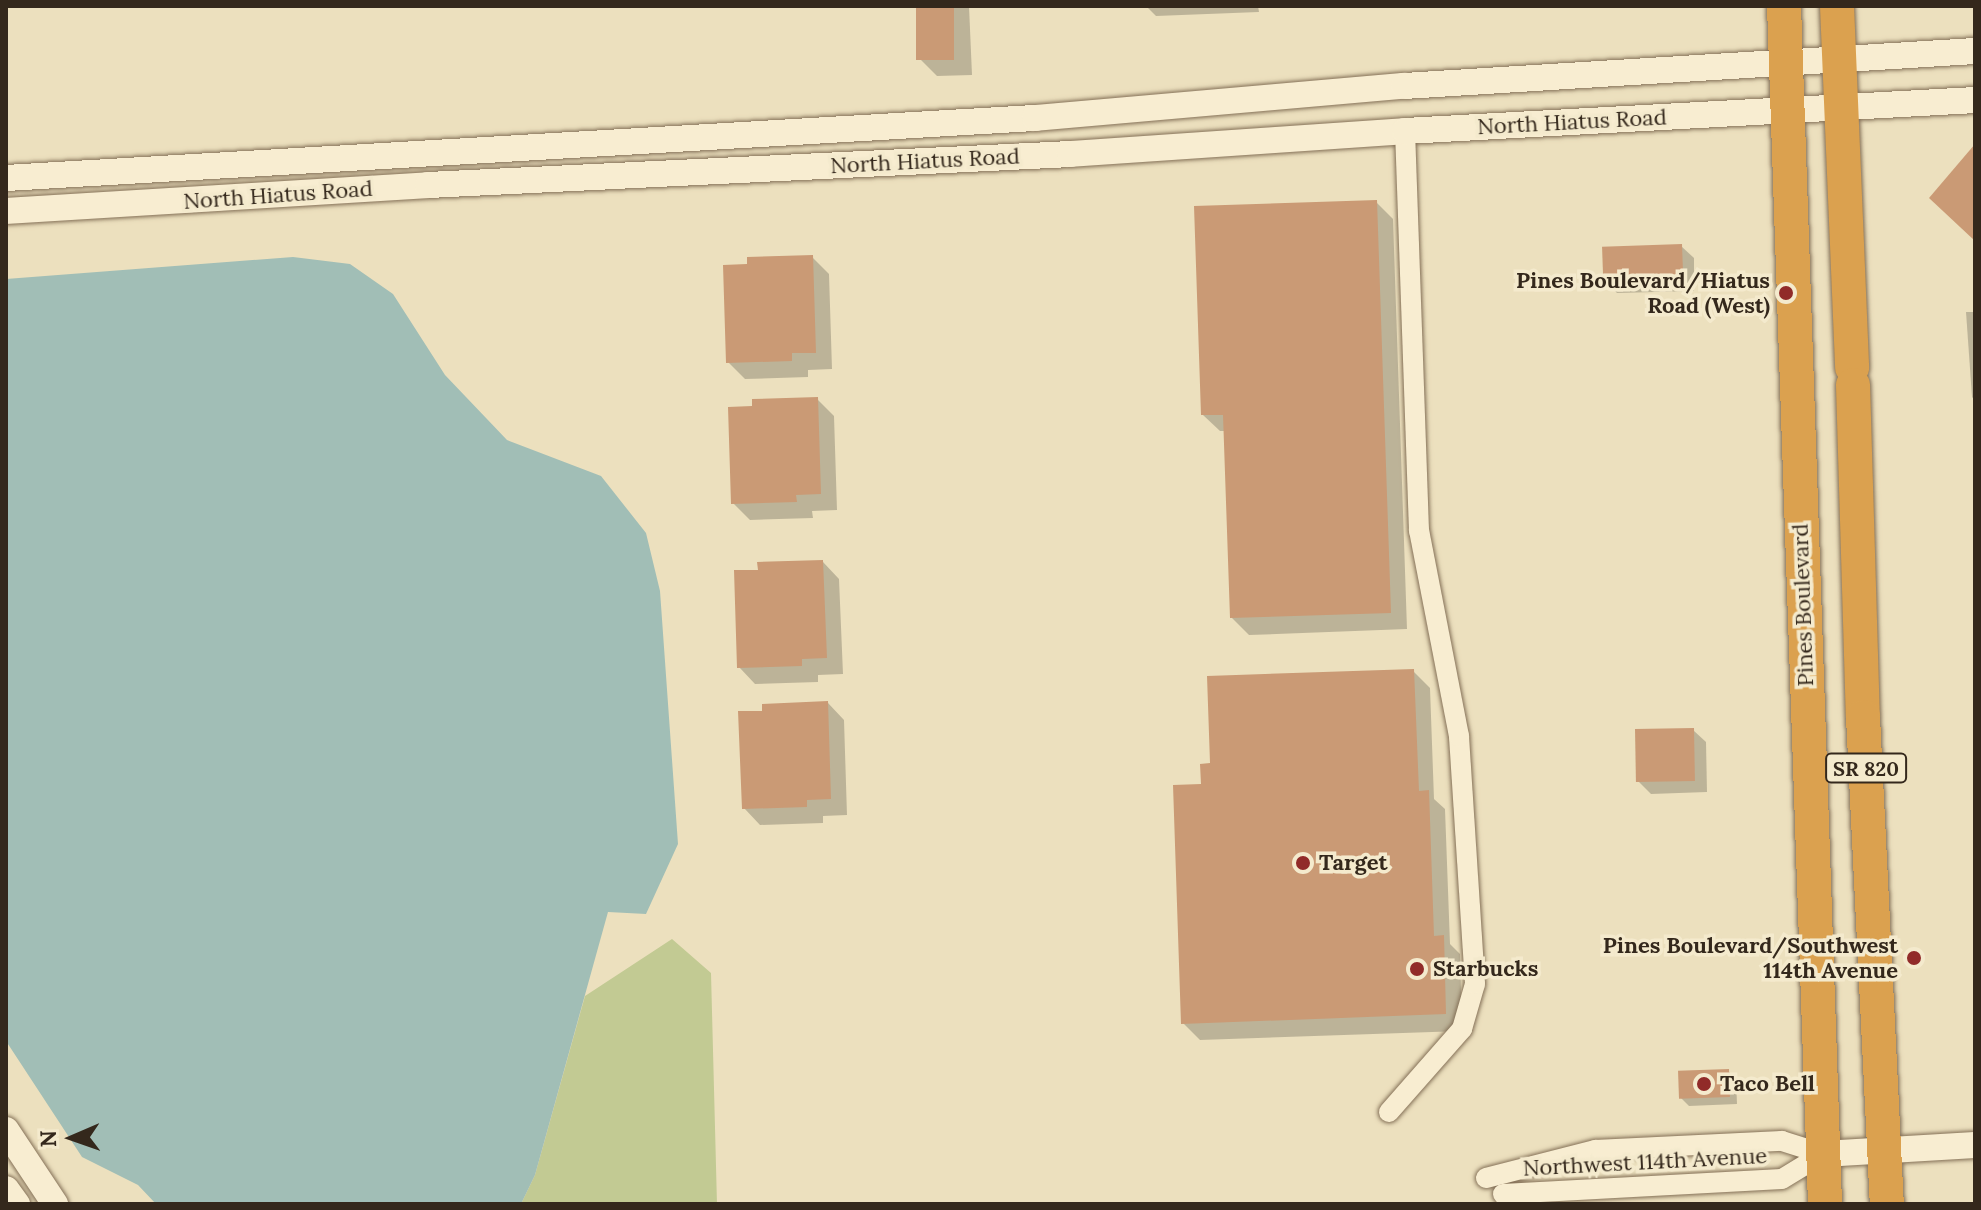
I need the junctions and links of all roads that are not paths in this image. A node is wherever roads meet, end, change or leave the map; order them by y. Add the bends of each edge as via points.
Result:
1 (1784, 6) edge
2 (1837, 6) edge
3 (1975, 51) edge
4 (1841, 60) junction
5 (1787, 65) junction
6 (1975, 100) edge
7 (1844, 108) junction
8 (1789, 111) junction
9 (1405, 131) junction
10 (343, 156) junction
11 (6, 178) edge
12 (139, 204) junction
13 (6, 211) edge
14 (1389, 1112) dead end
15 (6, 1130) edge
16 (1975, 1145) edge
17 (1885, 1150) junction
18 (1823, 1154) junction
19 (1486, 1178) dead end
20 (6, 1189) edge
21 (1503, 1194) dead end
22 (17, 1204) edge
23 (55, 1204) edge
24 (1825, 1204) edge
25 (1887, 1204) edge

1 - 5 highway, Pines Boulevard / SR 820
2 - 4 highway, SR 820
3 - 4 main road, North Hiatus Road
4 - 5 main road, North Hiatus Road
4 - 7 highway, SR 820
5 - 8 highway, Pines Boulevard / SR 820
5 - 10 main road, North Hiatus Road via 1404,86 1035,118
6 - 7 main road, North Hiatus Road
7 - 8 main road, North Hiatus Road
7 - 17 highway, SR 820 via 1863,717
8 - 9 main road, North Hiatus Road
8 - 18 highway, Pines Boulevard / SR 820
9 - 12 main road, North Hiatus Road
9 - 14 street via 1419,531 1459,736 1475,984 1462,1029
10 - 11 main road, North Hiatus Road
10 - 12 main road via 322,175 307,180 154,193
12 - 13 main road, North Hiatus Road
15 - 23 main road
16 - 17 main road
17 - 18 main road
17 - 25 highway, SR 820
18 - 19 street, Northwest 114th Avenue via 1782,1141 1595,1150
18 - 21 street, Northwest 114th Avenue via 1782,1179
18 - 24 highway, Pines Boulevard / SR 820
20 - 22 main road

